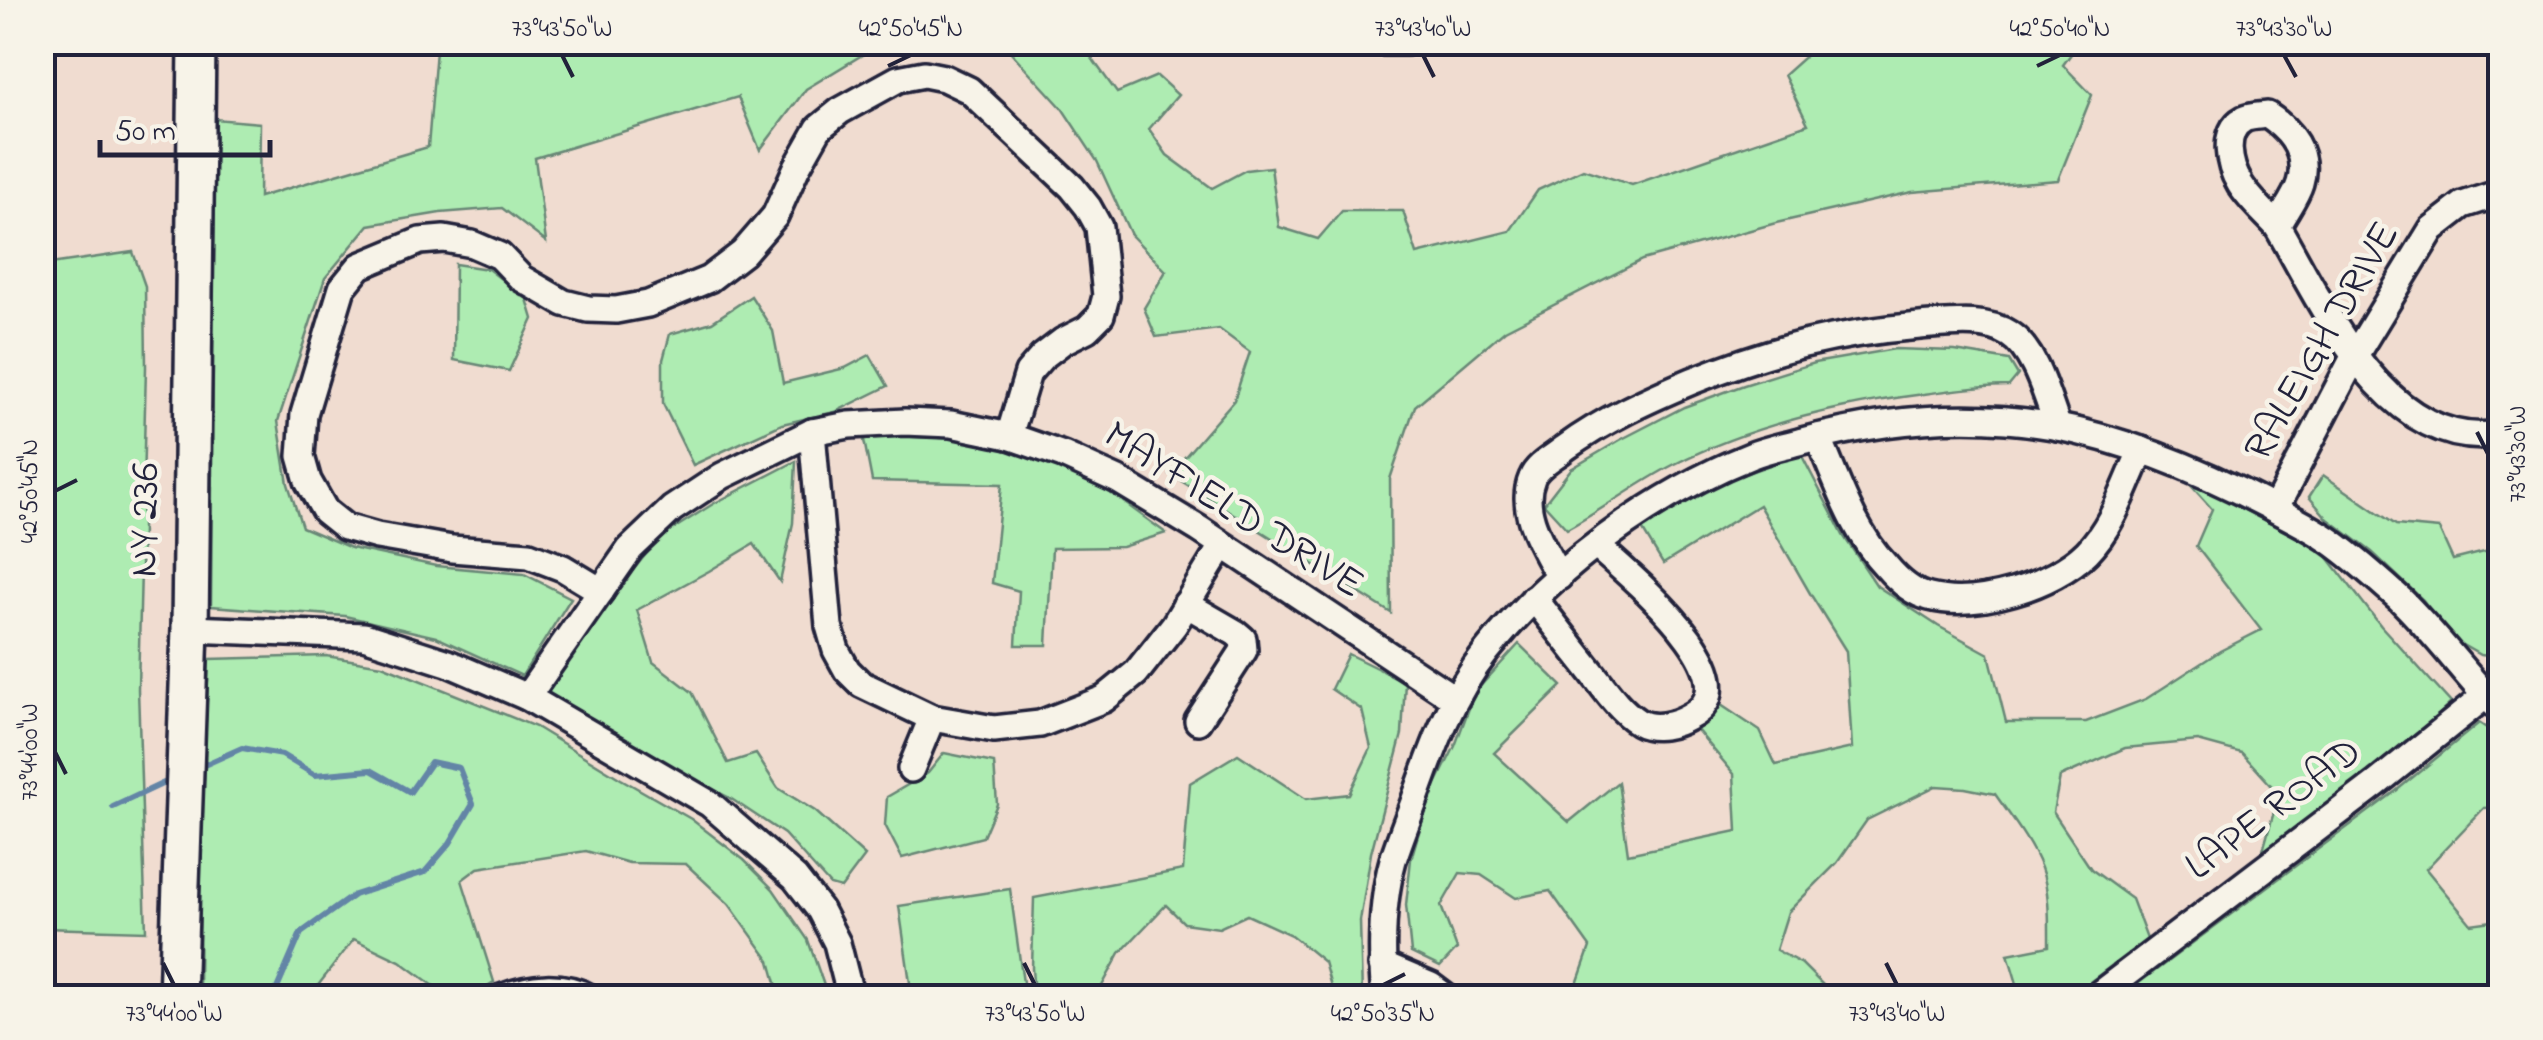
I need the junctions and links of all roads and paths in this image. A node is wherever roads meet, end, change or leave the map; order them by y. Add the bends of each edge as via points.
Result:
1 (197, 42) edge
2 (1384, 42) edge
3 (1406, 42) edge
4 (2500, 193) edge
5 (2276, 226) dead end
6 (2354, 357) junction
7 (2058, 427) junction
8 (812, 432) junction
9 (2500, 434) edge
10 (1009, 436) junction
11 (1818, 437) junction
12 (2142, 450) junction
13 (2275, 510) junction
14 (1222, 546) junction
15 (1597, 546) junction
16 (1559, 577) junction
17 (601, 591) junction
18 (1534, 598) junction
19 (1186, 604) junction
20 (190, 629) junction
21 (2496, 696) edge
22 (527, 697) junction
23 (1456, 699) junction
24 (932, 718) junction
25 (1198, 721) dead end
26 (911, 769) dead end
27 (1382, 965) junction
28 (177, 998) edge
29 (501, 998) edge
30 (590, 998) edge
31 (851, 998) edge
32 (1385, 998) edge
33 (1448, 998) edge
34 (2094, 998) edge

1 - 20 main road, NY 236 / NY 236
2 - 3 street
4 - 6 street, RALEIGH DRIVE via 2464,205 2432,229
5 - 6 street
6 - 9 street via 2417,416 2456,434
6 - 13 street, RALEIGH DRIVE
7 - 11 street via 1931,418
7 - 12 street
7 - 16 street via 2034,364 1999,329 1961,323 1876,330 1748,359 1632,406 1534,472 1526,493
8 - 10 street, MAYFIELD DRIVE via 906,422
8 - 17 street, MAYFIELD DRIVE via 672,509
8 - 24 street via 836,650 861,684
10 - 14 street, MAYFIELD DRIVE via 1118,480
10 - 17 street via 1028,372 1100,314 1106,296 1099,227 1072,187 969,90 944,78 898,79 840,111 818,128 775,216 742,254 709,279 648,304 616,310 564,302 522,278 500,256 444,238 360,266 342,288 304,414 301,456 325,511 346,527 376,536 529,556
11 - 12 street via 1871,549 1913,591 1955,600 2008,593 2068,567 2108,524
11 - 15 street via 1716,471
12 - 13 street
13 - 21 street via 2324,536 2401,600
14 - 19 street
14 - 23 street, MAYFIELD DRIVE
15 - 16 street
15 - 18 street via 1697,648 1711,690 1702,708 1665,727 1640,724
16 - 18 street
17 - 22 street, MAYFIELD DRIVE
18 - 23 street
19 - 24 street via 1136,673 1104,699 1040,724 994,730
19 - 25 street via 1243,639 1244,650
20 - 22 street via 364,636 448,662
20 - 28 main road, NY 236 / NY 236
21 - 34 street, LAPE ROAD
22 - 31 street via 710,804 796,878 837,944
23 - 27 street via 1393,862
24 - 26 street
27 - 32 street
27 - 33 street
29 - 30 street via 544,988 572,988

